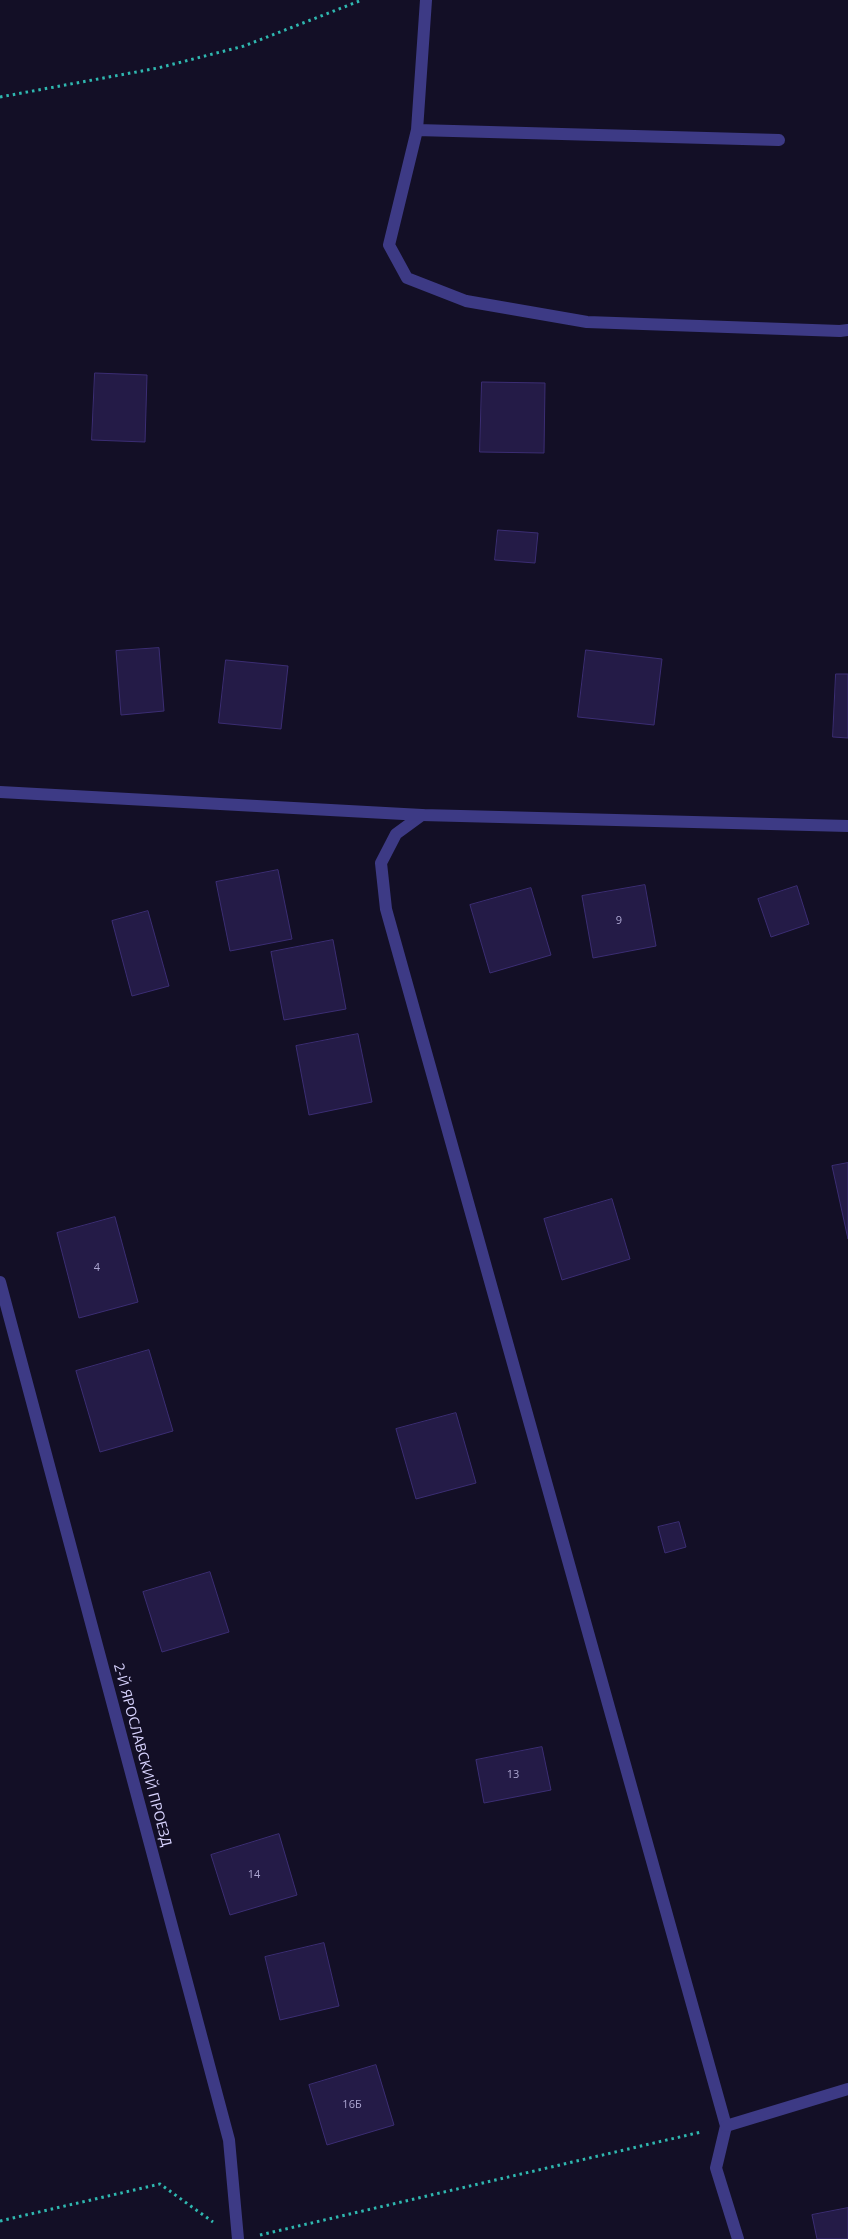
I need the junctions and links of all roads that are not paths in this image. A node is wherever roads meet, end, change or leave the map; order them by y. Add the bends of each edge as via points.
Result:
1 (426, 0) edge
2 (417, 130) junction
3 (779, 140) dead end
4 (848, 330) edge
5 (0, 792) edge
6 (422, 815) junction
7 (848, 826) edge
8 (0, 1282) edge
9 (848, 2089) edge
10 (726, 2126) junction
11 (238, 2239) edge
12 (738, 2239) edge

1 - 2 street
2 - 3 street
2 - 4 street via 389,245 407,278 466,302 587,322
5 - 6 street
6 - 7 street
6 - 10 street via 396,834 381,863 386,908
8 - 11 street, 2-Й ЯРОСЛАВСКИЙ ПРОЕЗД via 229,2140
9 - 10 street
10 - 12 street via 716,2168

